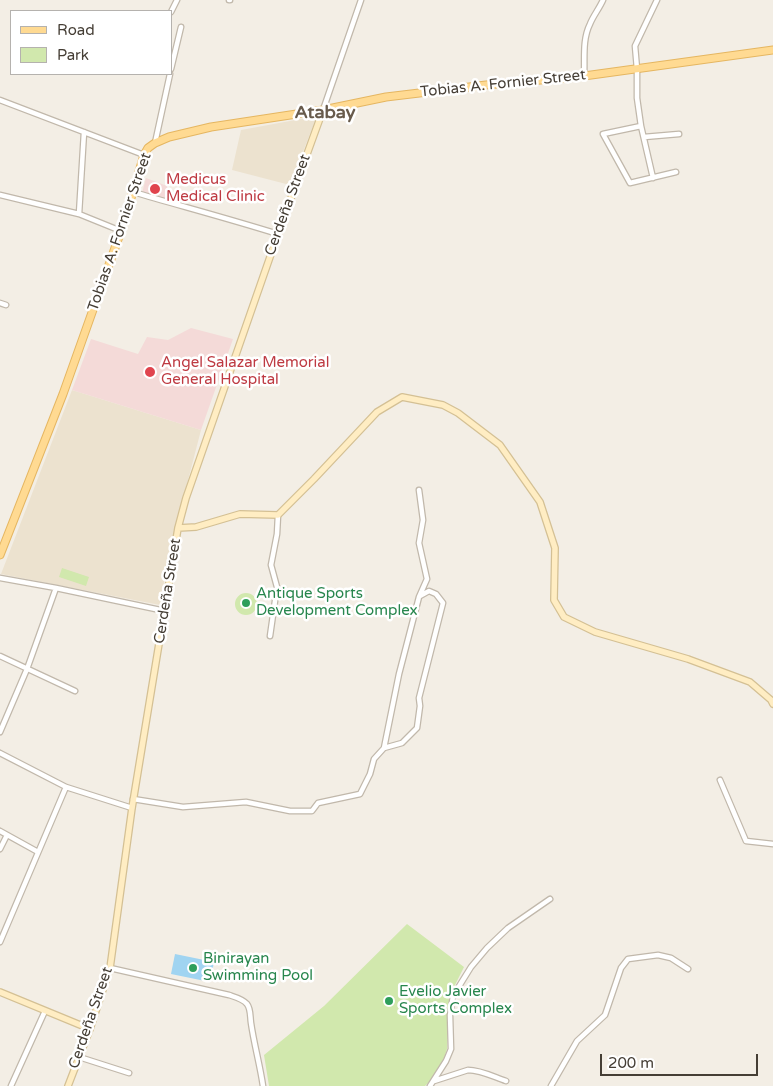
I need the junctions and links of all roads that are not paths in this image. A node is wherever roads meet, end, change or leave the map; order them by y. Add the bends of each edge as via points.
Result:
1 (361, 0) edge
2 (603, 0) edge
3 (658, 0) edge
4 (181, 26) dead end
5 (773, 50) edge
6 (172, 65) edge
7 (637, 69) junction
8 (169, 76) edge
9 (584, 76) junction
10 (0, 100) edge
11 (323, 110) junction
12 (641, 126) junction
13 (84, 132) junction
14 (679, 134) dead end
15 (644, 137) junction
16 (155, 143) junction
17 (144, 155) junction
18 (676, 172) dead end
19 (653, 178) junction
20 (133, 192) junction
21 (0, 195) edge
22 (79, 214) junction
23 (121, 231) junction
24 (278, 234) junction
25 (0, 303) edge
26 (6, 305) dead end
27 (419, 490) dead end
28 (278, 515) junction
29 (178, 528) junction
30 (0, 555) edge
31 (0, 578) edge
32 (56, 588) junction
33 (419, 597) junction
34 (165, 611) junction
35 (270, 636) dead end
36 (0, 656) edge
37 (27, 669) junction
38 (75, 691) dead end
39 (773, 704) edge
40 (0, 732) edge
41 (384, 748) junction
42 (0, 753) edge
43 (720, 780) dead end
44 (66, 787) junction
45 (133, 799) junction
46 (132, 808) junction
47 (0, 831) edge
48 (7, 835) junction
49 (773, 844) edge
50 (0, 849) edge
51 (38, 852) junction
52 (550, 899) dead end
53 (0, 942) edge
54 (110, 968) junction
55 (688, 969) dead end
56 (0, 992) edge
57 (45, 1011) junction
58 (90, 1029) junction
59 (79, 1057) junction
60 (129, 1073) dead end
61 (434, 1081) junction
62 (506, 1081) dead end
63 (11, 1086) edge
64 (68, 1086) edge
65 (263, 1086) edge
66 (430, 1086) edge
67 (551, 1086) edge

1 - 11 street
2 - 9 street via 585,40
3 - 7 street via 635,46
4 - 6 street
5 - 7 main road, Tobias A. Fornier Street
7 - 9 main road, Tobias A. Fornier Street
7 - 12 street
8 - 16 street
9 - 11 main road, Tobias A. Fornier Street via 386,97
10 - 13 street
11 - 16 main road, Tobias A. Fornier Street via 211,127
11 - 24 main road, Cerdeña Street
12 - 15 street
12 - 19 street via 603,134 630,183
13 - 17 street
13 - 22 street
14 - 15 street
15 - 19 street
16 - 17 main road, Tobias A. Fornier Street
17 - 20 main road, Tobias A. Fornier Street
18 - 19 street
20 - 23 main road, Tobias A. Fornier Street
20 - 24 street
21 - 22 street
22 - 23 street
23 - 30 main road, Tobias A. Fornier Street via 63,394
24 - 29 main road, Cerdeña Street
25 - 26 street
27 - 33 street via 423,520 419,543 427,579
28 - 29 main road via 240,514
28 - 35 street via 271,565 277,587
28 - 39 main road via 376,412 402,398 443,405 500,445 540,502 555,548 554,600 564,618 595,632 688,659 750,682
29 - 34 main road, Cerdeña Street
31 - 32 street
32 - 34 street
32 - 37 street
33 - 41 street
33 - 41 street via 429,590 443,603 420,698 417,728 402,743
34 - 45 main road, Cerdeña Street
36 - 37 street
37 - 38 street
37 - 40 street
41 - 45 street via 374,759 360,794 318,803 312,811 290,811 246,802 182,807
42 - 44 street
43 - 49 street via 746,841
44 - 46 street
44 - 51 street
45 - 46 main road, Cerdeña Street
46 - 54 main road, Cerdeña Street
47 - 48 street
48 - 50 street
48 - 51 street
51 - 53 street
52 - 61 street via 508,928 471,967 453,996 451,1049
54 - 58 main road, Cerdeña Street
54 - 65 street via 229,995 246,1003 250,1010
55 - 67 street via 671,958 658,955 628,959 621,968 605,1015 577,1041
56 - 57 main road
57 - 58 main road
57 - 63 street
58 - 59 main road, Cerdeña Street
59 - 60 street
59 - 64 main road, Cerdeña Street
61 - 62 street via 468,1070
61 - 66 street

